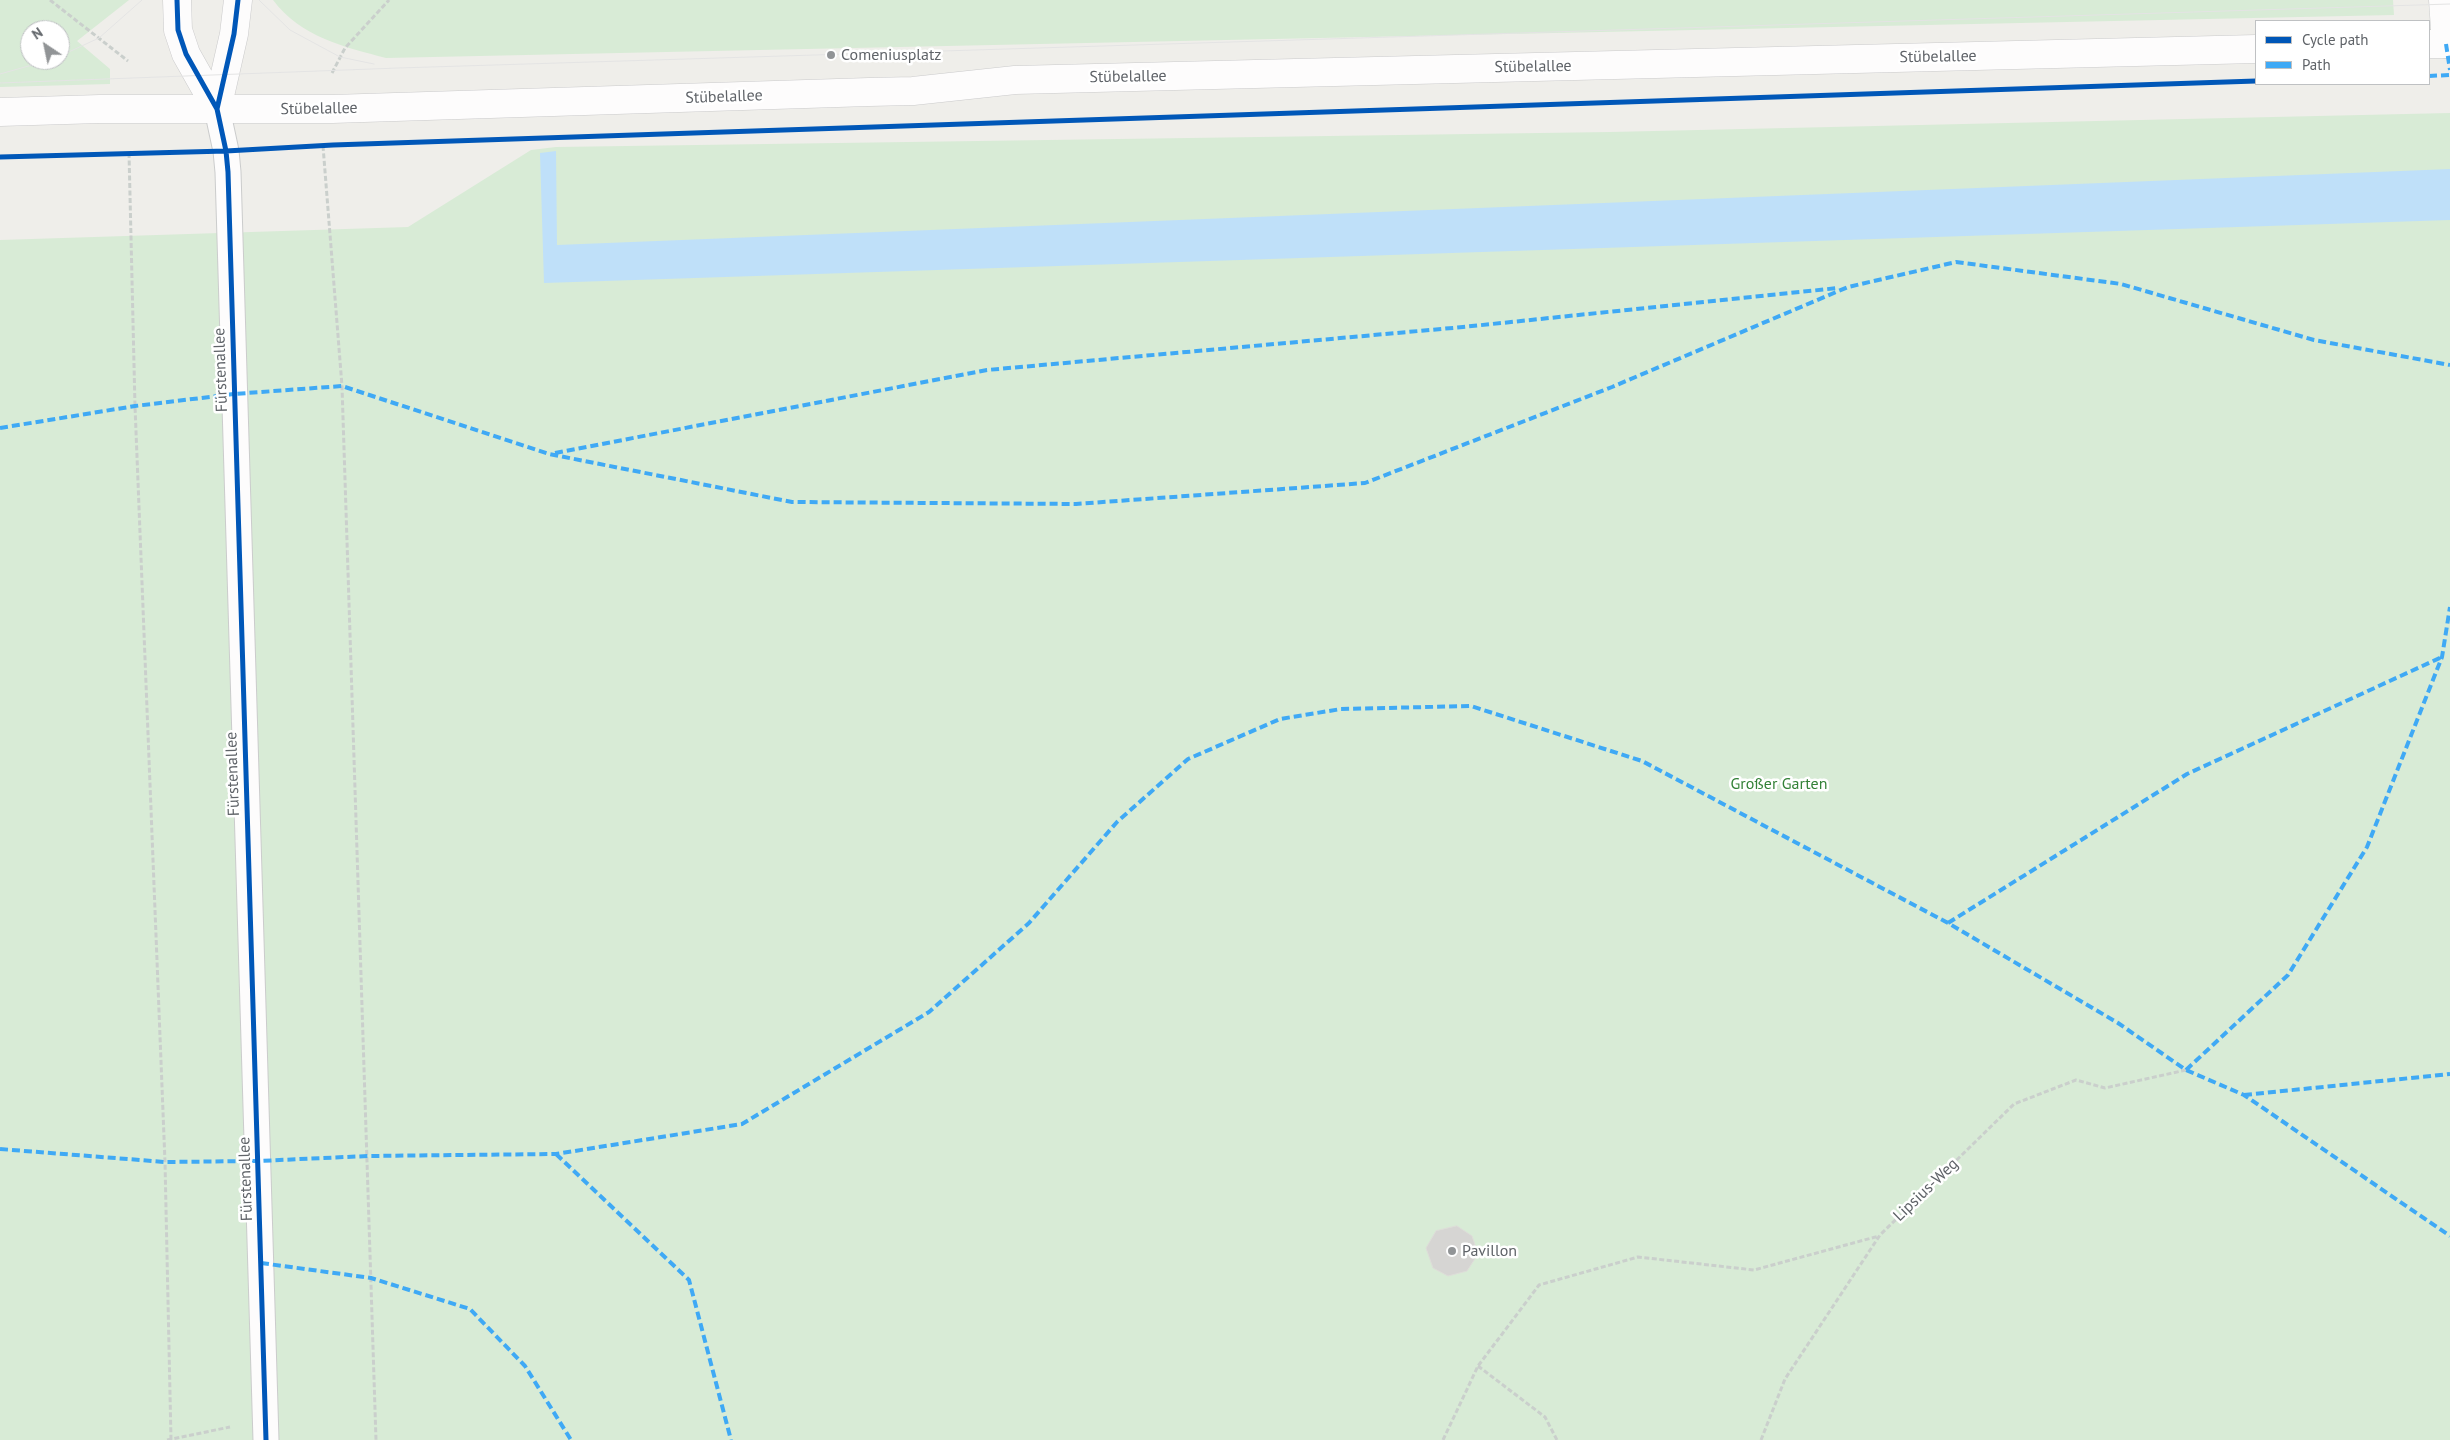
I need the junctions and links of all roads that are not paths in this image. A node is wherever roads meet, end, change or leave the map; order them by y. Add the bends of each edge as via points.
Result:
1 (177, 0) edge
2 (238, 0) edge
3 (2443, 0) edge
4 (2442, 44) edge
5 (2255, 49) edge
6 (216, 109) junction
7 (0, 112) edge
8 (266, 1430) edge

1 - 6 main road via 178,30 186,54
2 - 6 main road via 234,34
3 - 4 main road
5 - 6 main road, Stübelallee via 1016,80 905,91 342,109
6 - 7 main road, Stübelallee
6 - 8 street, Fürstenallee via 228,172

